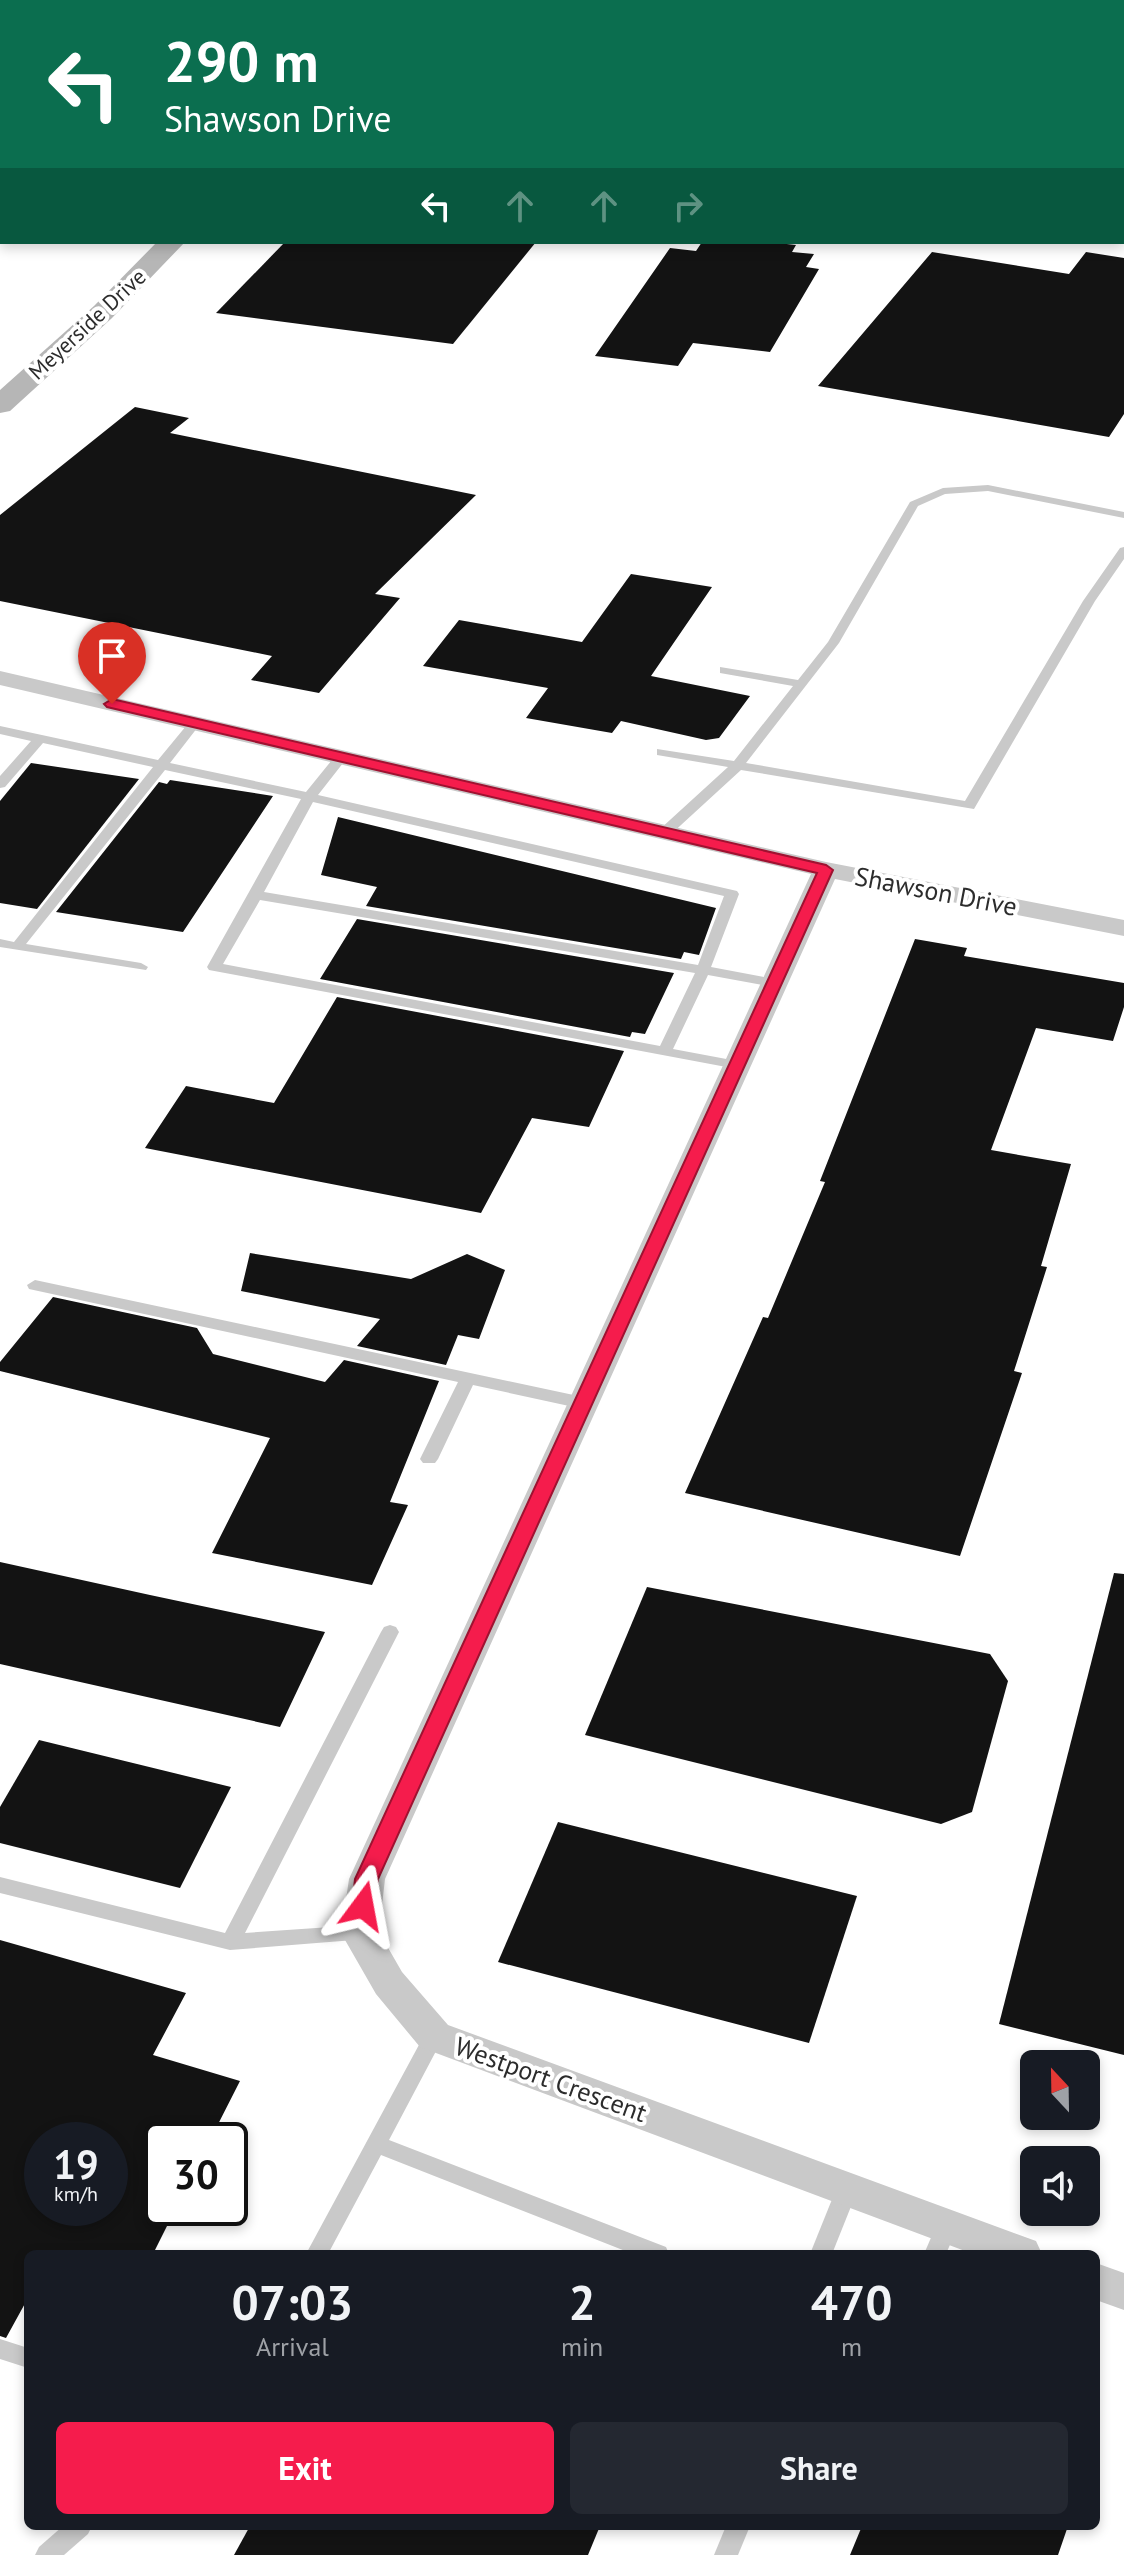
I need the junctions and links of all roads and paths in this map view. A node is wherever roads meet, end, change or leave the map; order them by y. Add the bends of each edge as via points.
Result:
1 (170, 244) edge
2 (0, 405) edge
3 (1124, 515) edge
4 (1124, 550) edge
5 (724, 670) dead end
6 (0, 678) edge
7 (801, 684) junction
8 (195, 723) junction
9 (0, 730) edge
10 (39, 740) junction
11 (662, 752) dead end
12 (341, 758) junction
13 (737, 766) junction
14 (160, 767) junction
15 (0, 784) edge
16 (309, 797) junction
17 (664, 833) junction
18 (826, 870) junction
19 (256, 895) junction
20 (1124, 928) edge
21 (0, 943) edge
22 (17, 947) junction
23 (141, 967) dead end
24 (703, 970) junction
25 (774, 983) junction
26 (665, 1051) junction
27 (737, 1065) junction
28 (35, 1285) dead end
29 (468, 1378) junction
30 (583, 1403) junction
31 (429, 1459) dead end
32 (390, 1632) dead end
33 (0, 1885) edge
34 (360, 1933) junction
35 (230, 1942) junction
36 (434, 2036) junction
37 (376, 2144) junction
38 (847, 2189) junction
39 (941, 2240) edge
40 (319, 2250) edge
41 (648, 2250) edge
42 (823, 2250) edge
43 (999, 2250) edge
44 (1100, 2283) edge
45 (1124, 2292) edge
46 (0, 2349) edge
47 (24, 2357) edge
48 (75, 2530) edge
49 (736, 2530) edge
50 (47, 2555) edge
51 (726, 2555) edge

1 - 2 street, Meyerside Drive
3 - 7 lane via 988,488 943,491 914,504 833,643
4 - 13 lane via 969,806
5 - 7 lane
6 - 8 street, Shawson Drive
7 - 13 lane
8 - 12 street, Shawson Drive
8 - 14 lane
9 - 10 lane
10 - 14 lane
10 - 15 lane
11 - 13 lane
12 - 16 lane
12 - 17 street, Shawson Drive
13 - 17 lane
14 - 16 lane
14 - 22 lane
16 - 19 lane
16 - 24 lane via 732,894
17 - 18 street, Shawson Drive
18 - 20 street, Shawson Drive
18 - 25 street
19 - 24 lane
19 - 26 lane via 214,967
21 - 22 lane
22 - 23 lane
24 - 25 lane
24 - 26 lane
25 - 27 street
26 - 27 lane
27 - 30 street
28 - 29 lane
29 - 30 lane
29 - 31 lane
30 - 34 street via 367,1879
32 - 35 lane
33 - 35 lane
34 - 35 lane
34 - 36 street, Westport Crescent via 389,1983
36 - 37 lane
36 - 38 street, Westport Crescent
37 - 40 lane
37 - 41 lane
38 - 39 street, Westport Crescent
38 - 42 lane
39 - 43 street, Westport Crescent
44 - 45 street
46 - 47 lane
48 - 50 lane
49 - 51 lane

